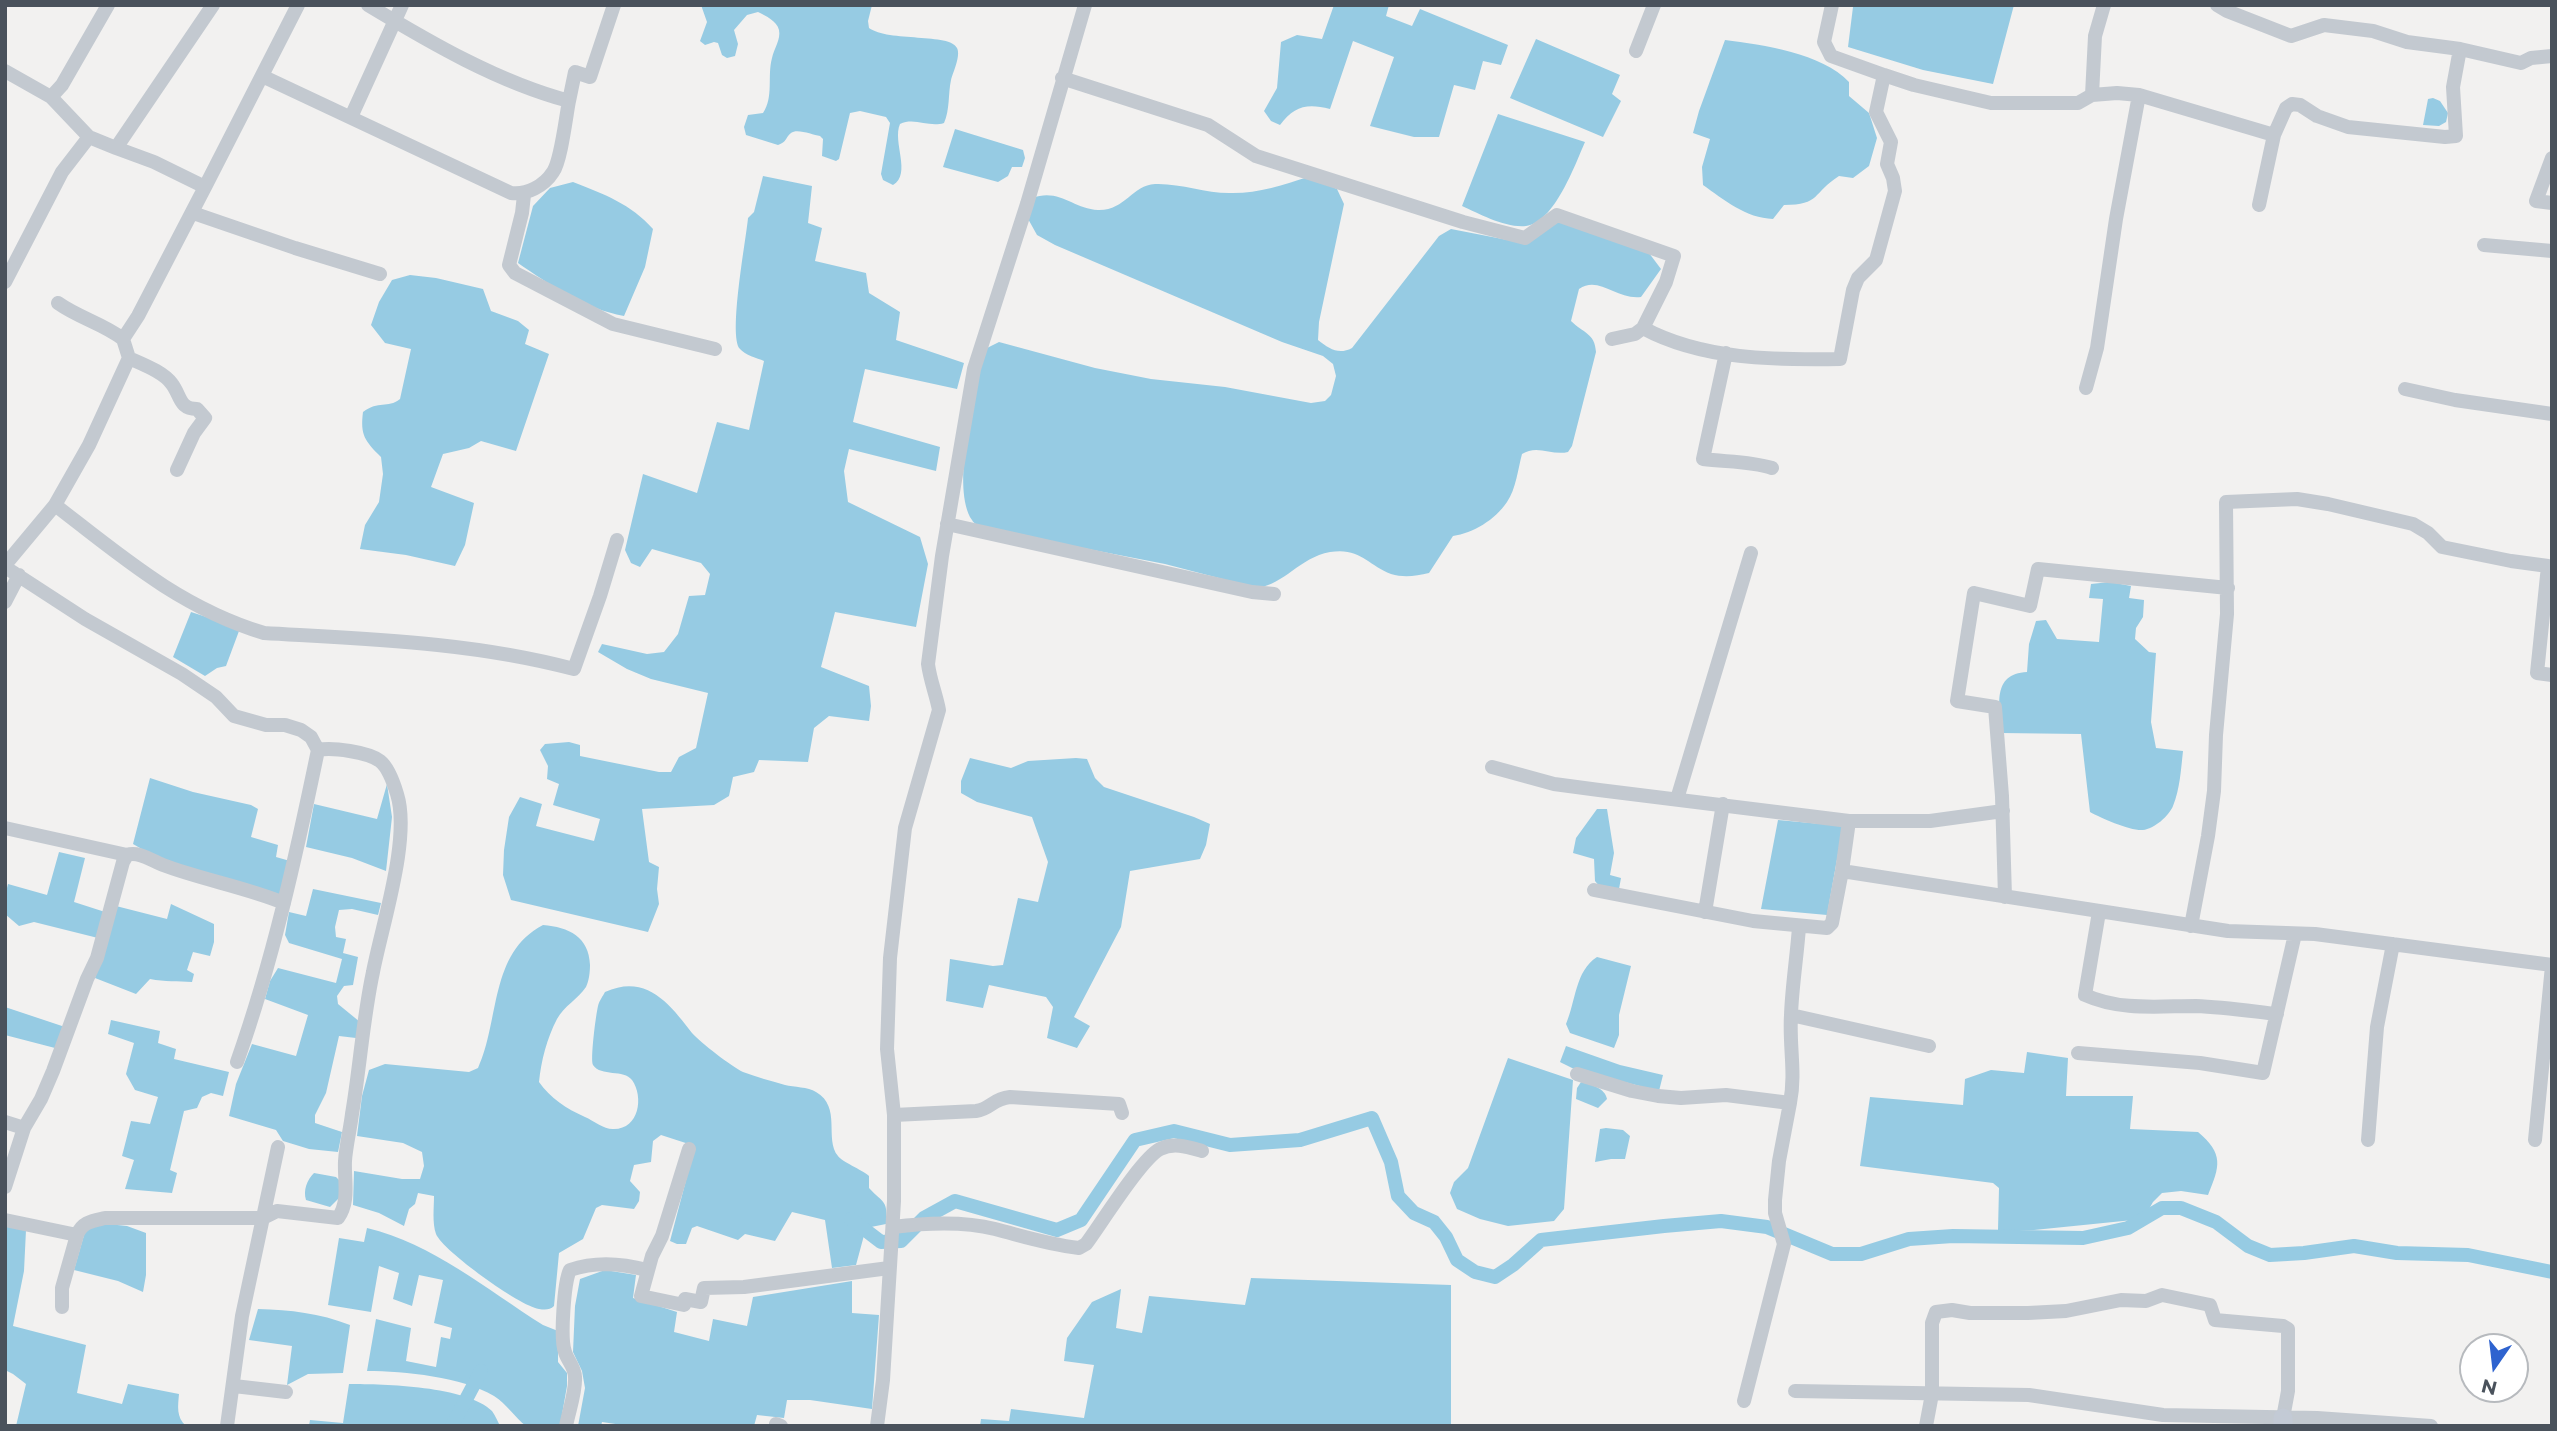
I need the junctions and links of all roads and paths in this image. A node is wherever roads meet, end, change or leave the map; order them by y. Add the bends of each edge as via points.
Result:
1 (108, 5) edge
2 (213, 5) edge
3 (298, 5) edge
4 (368, 5) edge
5 (402, 5) edge
6 (614, 5) edge
7 (1085, 5) edge
8 (1654, 5) edge
9 (1832, 5) edge
10 (2104, 5) edge
11 (2217, 5) edge
12 (395, 21) junction
13 (2460, 50) junction
14 (1636, 51) dead end
15 (2552, 56) edge
16 (5, 71) edge
17 (1884, 75) junction
18 (262, 76) junction
19 (1062, 78) junction
20 (2092, 94) junction
21 (2139, 95) junction
22 (51, 97) junction
23 (569, 101) junction
24 (351, 117) junction
25 (2274, 135) junction
26 (89, 137) junction
27 (116, 148) junction
28 (2552, 158) edge
29 (205, 187) junction
30 (524, 195) junction
31 (2552, 203) edge
32 (2259, 205) dead end
33 (192, 214) junction
34 (2484, 245) dead end
35 (2552, 251) edge
36 (380, 274) dead end
37 (5, 282) edge
38 (58, 303) dead end
39 (1643, 328) junction
40 (123, 339) junction
41 (1612, 339) dead end
42 (715, 349) dead end
43 (1726, 354) junction
44 (130, 358) junction
45 (2086, 388) dead end
46 (2405, 389) dead end
47 (2552, 414) edge
48 (1772, 468) dead end
49 (177, 470) dead end
50 (55, 505) junction
51 (947, 524) junction
52 (617, 540) dead end
53 (1751, 553) dead end
54 (5, 566) edge
55 (19, 575) junction
56 (2228, 588) junction
57 (1274, 594) dead end
58 (5, 602) edge
59 (2552, 675) edge
60 (318, 750) junction
61 (1492, 767) dead end
62 (1677, 799) junction
63 (1723, 804) junction
64 (2003, 811) junction
65 (1849, 821) junction
66 (5, 828) edge
67 (127, 855) junction
68 (1842, 872) junction
69 (1594, 890) dead end
70 (2005, 897) junction
71 (284, 903) junction
72 (1705, 912) junction
73 (2099, 912) junction
74 (2191, 926) junction
75 (1799, 927) junction
76 (2295, 934) junction
77 (2393, 944) junction
78 (2552, 966) edge
79 (2277, 1014) junction
80 (1791, 1015) junction
81 (1930, 1046) dead end
82 (2078, 1054) dead end
83 (237, 1062) dead end
84 (1577, 1074) dead end
85 (1790, 1103) junction
86 (1122, 1113) dead end
87 (894, 1115) junction
88 (5, 1122) edge
89 (24, 1128) junction
90 (2368, 1140) dead end
91 (2535, 1140) dead end
92 (278, 1147) dead end
93 (689, 1149) dead end
94 (1202, 1151) dead end
95 (5, 1187) edge
96 (263, 1218) junction
97 (5, 1220) edge
98 (892, 1227) junction
99 (77, 1235) junction
100 (889, 1268) junction
101 (647, 1270) junction
102 (62, 1307) dead end
103 (234, 1386) junction
104 (1795, 1391) dead end
105 (286, 1392) dead end
106 (1932, 1394) junction
107 (1744, 1401) dead end
108 (2283, 1422) edge
109 (227, 1426) edge
110 (566, 1426) edge
111 (877, 1426) edge
112 (1926, 1426) edge
113 (2431, 1426) edge

1 - 22 street
2 - 27 street
3 - 18 street
4 - 12 street
5 - 12 street
6 - 23 street via 590,77 575,72
7 - 19 street
8 - 14 street
9 - 17 street via 1824,42 1831,56
10 - 20 street via 2095,36
11 - 13 street via 2291,36 2324,25
12 - 23 street via 506,80
12 - 24 street
13 - 15 street via 2522,63
13 - 25 street via 2453,88 2456,135 2348,127 2292,104
16 - 22 street
17 - 20 street via 1991,103 2078,103
17 - 43 street via 1876,112 1891,142 1887,164 1895,191 1876,260 1853,290 1840,359
18 - 24 street
18 - 29 street
19 - 39 street via 1208,125 1256,156 1463,222 1525,238 1557,215 1674,256
19 - 51 street via 974,369
20 - 21 street
21 - 25 street
21 - 45 street via 2097,348
22 - 26 street
23 - 30 street via 555,171
24 - 30 street via 511,193
25 - 32 street
26 - 27 street
26 - 37 street via 62,172
27 - 29 street
28 - 31 street via 2536,201
29 - 33 street
30 - 42 street via 509,265 515,273 613,324
33 - 36 street
33 - 40 street
34 - 35 street
38 - 40 street
39 - 41 street
39 - 43 street via 1675,343
40 - 44 street
43 - 48 street via 1703,459
44 - 49 street via 172,383 180,403 197,409 205,418
44 - 50 street
46 - 47 street
50 - 52 street via 177,596 264,633 431,644 574,669
50 - 54 street
51 - 57 street
51 - 87 street via 928,664 939,710 905,828 892,935 887,1049
53 - 62 street
54 - 55 street
55 - 58 street
55 - 60 street via 182,674 234,716 301,730
56 - 59 street via 2226,502 2297,499 2413,524 2442,547 2548,566 2537,673
56 - 64 street via 2038,569 2030,606 1974,593 1957,701 1995,707
56 - 74 street via 2214,791
60 - 71 street
60 - 96 street via 347,751 381,761 398,797 398,855 372,974 345,1161 343,1210 338,1218 277,1210
61 - 62 street via 1554,783
62 - 63 street
63 - 65 street
63 - 72 street
64 - 65 street via 1930,821
64 - 70 street
65 - 68 street
66 - 67 street
67 - 71 street via 139,855
67 - 89 street via 97,958 41,1099
68 - 70 street
68 - 75 street via 1832,923 1827,928
69 - 72 street
70 - 73 street
71 - 83 street
72 - 75 street
73 - 74 street
73 - 79 street via 2085,995 2138,1007 2199,1006
74 - 76 street
75 - 80 street
76 - 77 street
76 - 79 street
77 - 78 street
77 - 90 street via 2377,1027
78 - 91 street
79 - 82 street via 2263,1073 2200,1063
80 - 81 street
80 - 85 street via 1794,1068
84 - 85 street via 1658,1096 1726,1095
85 - 107 street via 1775,1213 1784,1244
86 - 87 street via 1119,1104 1010,1097 999,1098 982,1110
87 - 98 street
88 - 89 street
89 - 95 street
92 - 96 street
93 - 101 street
94 - 98 street via 1178,1145 1159,1150 1142,1165 1079,1248 952,1224
96 - 99 street via 105,1218 88,1221
96 - 103 street via 242,1317
97 - 99 street
98 - 100 street
99 - 102 street via 62,1288
100 - 101 street via 705,1288 701,1302 685,1299 684,1305 641,1296
100 - 111 street
101 - 110 street via 610,1264 570,1270 564,1297 563,1349 576,1379
103 - 105 street
103 - 109 street
104 - 106 street
106 - 108 street via 2029,1395 2164,1415
106 - 108 street via 1936,1312 2066,1311 2162,1295 2210,1305 2215,1320 2288,1329
106 - 112 street
108 - 113 street

